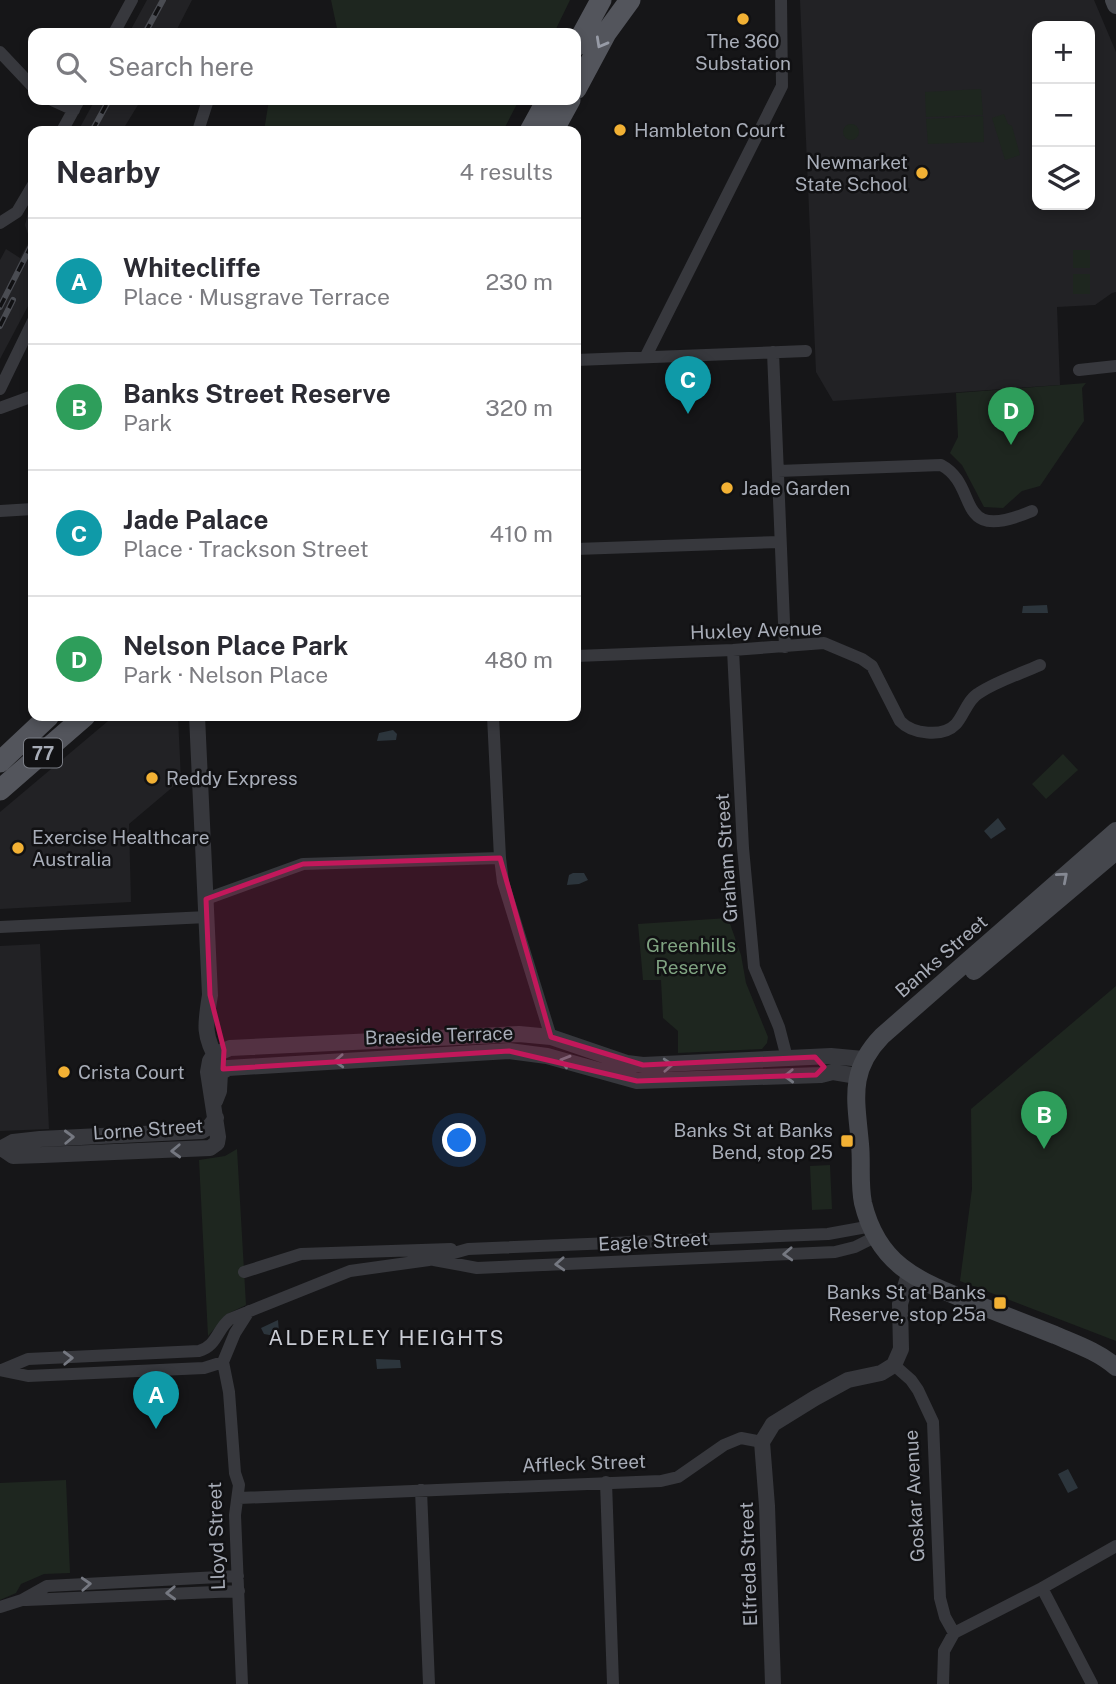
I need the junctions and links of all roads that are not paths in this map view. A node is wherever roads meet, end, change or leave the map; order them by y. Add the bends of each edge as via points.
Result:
1 (132, 0) edge
2 (601, 0) edge
3 (630, 0) edge
4 (780, 0) edge
5 (117, 28) edge
6 (581, 37) edge
7 (0, 52) edge
8 (581, 80) edge
9 (28, 82) edge
10 (77, 105) edge
11 (206, 105) edge
12 (544, 105) edge
13 (567, 105) edge
14 (65, 126) edge
15 (200, 126) edge
16 (533, 126) edge
17 (556, 126) edge
18 (28, 194) edge
19 (4, 222) edge
20 (28, 330) edge
21 (806, 351) dead end
22 (773, 352) junction
23 (646, 356) junction
24 (581, 360) edge
25 (1116, 366) edge
26 (1079, 370) dead end
27 (0, 389) edge
28 (28, 398) edge
29 (0, 408) edge
30 (778, 471) junction
31 (28, 509) edge
32 (0, 510) edge
33 (1032, 511) dead end
34 (780, 542) junction
35 (581, 549) edge
36 (785, 647) junction
37 (733, 650) junction
38 (581, 656) edge
39 (1040, 665) dead end
40 (44, 721) edge
41 (79, 721) edge
42 (197, 721) edge
43 (493, 721) edge
44 (3, 754) edge
45 (0, 790) edge
46 (1116, 831) edge
47 (1116, 851) edge
48 (500, 858) junction
49 (206, 899) junction
50 (207, 918) junction
51 (0, 927) edge
52 (551, 1037) junction
53 (816, 1056) junction
54 (788, 1058) junction
55 (218, 1065) junction
56 (863, 1069) junction
57 (816, 1075) junction
58 (1, 1149) edge
59 (874, 1231) junction
60 (828, 1234) junction
61 (468, 1249) junction
62 (828, 1252) junction
63 (429, 1259) junction
64 (244, 1272) dead end
65 (909, 1274) junction
66 (249, 1311) junction
67 (223, 1362) junction
68 (894, 1365) junction
69 (1116, 1367) edge
70 (1, 1370) edge
71 (762, 1442) junction
72 (606, 1482) junction
73 (421, 1490) junction
74 (239, 1498) junction
75 (1116, 1546) edge
76 (238, 1576) junction
77 (1042, 1588) junction
78 (239, 1591) junction
79 (22, 1600) junction
80 (0, 1607) edge
81 (954, 1633) junction
82 (242, 1684) edge
83 (429, 1684) edge
84 (612, 1684) edge
85 (773, 1684) edge
86 (943, 1684) edge
87 (1092, 1684) edge

1 - 5 street
2 - 6 main road
3 -> 8 main road
4 - 23 street via 782,86
7 - 9 street
10 - 14 street
11 - 15 street
12 - 16 main road
13 - 17 main road
18 - 19 street via 20,209
20 - 27 street
21 - 22 street
22 - 23 street
22 - 30 street
23 - 24 street
25 - 26 street
28 - 29 street
30 - 33 street via 942,465 950,470 979,518 992,522
30 - 34 street
31 - 32 street
34 - 35 street
34 - 36 street
36 - 37 street, Huxley Avenue
36 - 39 street, Huxley Avenue via 824,643 862,659 873,666 900,721 928,733 955,725 976,694
37 - 38 street, Huxley Avenue
37 - 54 street, Graham Street via 754,967
40 - 44 main road, 77
41 - 45 main road, 77
42 - 49 street
43 - 48 street
56 -> 46 main road, Banks Street via 882,1035
47 - 56 main road, Banks Street via 888,1042
48 - 49 street via 303,864
48 - 52 street via 503,882
49 - 50 street
50 - 51 street
50 - 55 street via 210,995 206,1031
52 -> 54 street, Braeside Terrace via 643,1065
52 - 55 street, Braeside Terrace via 519,1034
53 - 54 street, Braeside Terrace
53 - 56 street, Braeside Terrace via 833,1056
53 - 57 street via 824,1064
57 -> 55 street, Braeside Terrace via 637,1081 547,1056 509,1051
55 - 58 street, Lorne Street via 218,1141 212,1147 13,1156
56 - 57 street, Braeside Terrace
56 - 59 main road via 856,1099 861,1189
59 - 60 street, Eagle Street
59 - 62 street, Eagle Street via 855,1247
59 - 65 main road via 892,1259
60 - 61 street, Eagle Street
60 - 62 street via 835,1244
61 - 63 street, Eagle Street
61 - 64 street, Eagle Street via 301,1254
62 -> 63 street, Eagle Street via 477,1268
63 - 66 street, Eagle Street via 350,1271
65 - 68 street via 900,1304 901,1349
65 - 69 main road via 1086,1348
66 - 67 street
70 -> 66 street, Eagle Street via 29,1359 199,1351 210,1346 226,1321
67 - 70 street via 204,1368 28,1376
67 - 74 street, Lloyd Street
68 - 71 street via 881,1373 848,1380 814,1398 773,1424
68 - 81 street, Goskar Avenue via 918,1390 933,1423 940,1598
71 - 72 street, Affleck Street via 741,1438 724,1445 678,1477
71 - 85 street, Elfreda Street
72 - 73 street, Affleck Street
72 - 84 street
73 - 74 street, Affleck Street
73 - 83 street
74 - 76 street, Lloyd Street via 235,1515
75 - 77 street
76 - 78 street, Lloyd Street
79 -> 76 street via 47,1586
77 - 81 street
77 - 87 street
78 -> 79 street
78 - 82 street, Lloyd Street
79 - 80 street
81 - 86 street via 944,1651

